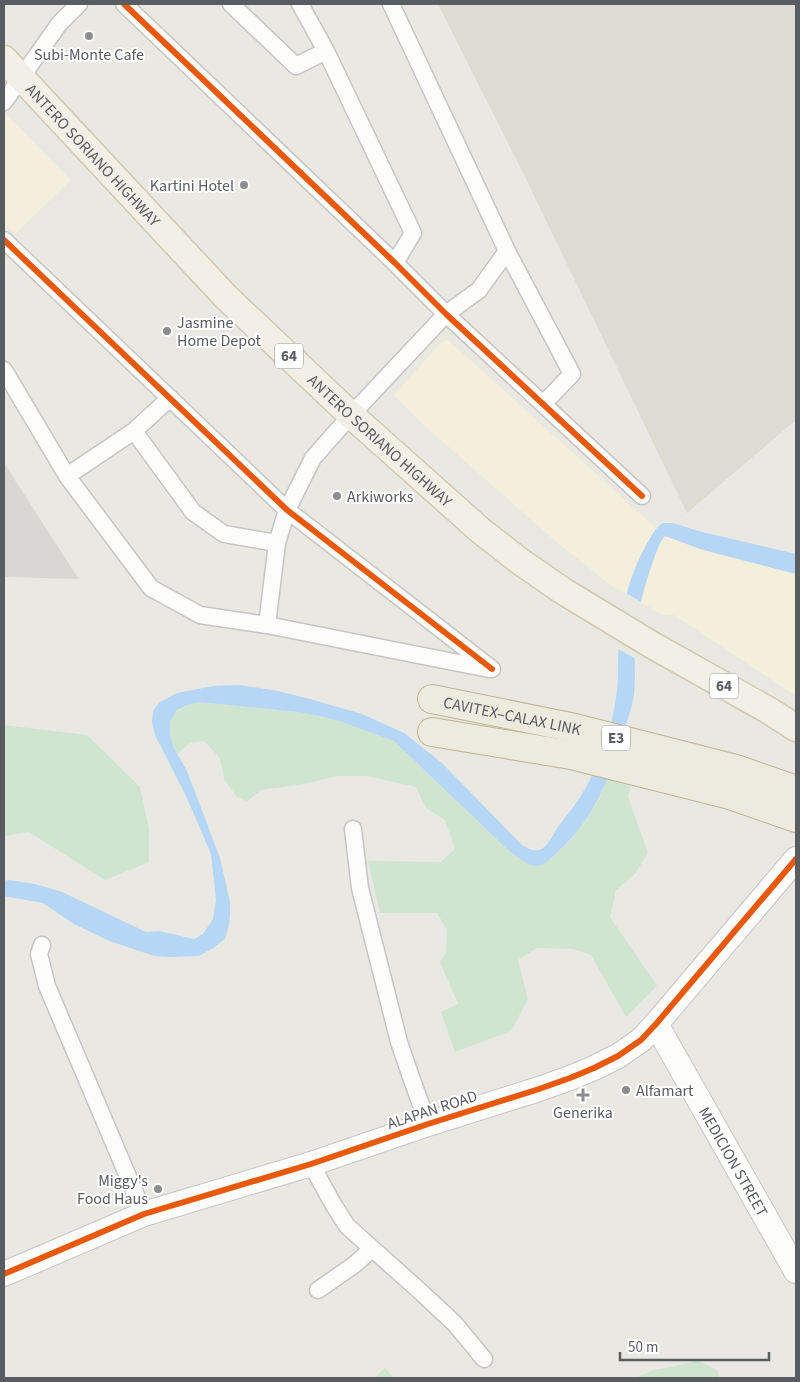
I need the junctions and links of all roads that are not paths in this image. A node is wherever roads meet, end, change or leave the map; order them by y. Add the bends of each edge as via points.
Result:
1 (79, 4) edge
2 (124, 4) edge
3 (231, 4) edge
4 (300, 4) edge
5 (390, 4) edge
6 (326, 51) junction
7 (4, 59) edge
8 (22, 77) junction
9 (4, 102) edge
10 (4, 240) edge
11 (507, 251) junction
12 (395, 263) junction
13 (446, 314) junction
14 (4, 370) edge
15 (170, 398) junction
16 (542, 404) junction
17 (351, 415) junction
18 (134, 431) junction
19 (67, 476) junction
20 (642, 496) dead end
21 (287, 510) junction
22 (277, 543) junction
23 (267, 625) junction
24 (432, 699) dead end
25 (796, 728) edge
26 (432, 732) dead end
27 (796, 790) edge
28 (796, 818) edge
29 (353, 829) dead end
30 (796, 859) edge
31 (42, 946) dead end
32 (656, 1024) junction
33 (428, 1124) junction
34 (311, 1164) junction
35 (144, 1214) junction
36 (372, 1250) junction
37 (796, 1271) edge
38 (4, 1274) edge
39 (318, 1290) dead end
40 (484, 1359) dead end

1 - 8 street via 58,24
2 - 12 street
3 - 6 street via 296,66
4 - 6 street
5 - 11 street
6 - 12 street via 413,233
7 - 8 main road, ANTERO SORIANO HIGHWAY / 64
8 - 9 street
8 - 17 main road, ANTERO SORIANO HIGHWAY / 64 via 226,296
10 - 15 street
11 - 13 street via 479,290
11 - 16 street via 572,374
12 - 13 street
13 - 16 street
13 - 17 street
14 - 19 street
15 - 18 street
15 - 21 street
16 - 20 street
17 - 21 street via 313,458
17 - 25 main road, ANTERO SORIANO HIGHWAY / 64 via 481,531 563,591
18 - 19 street
18 - 22 street via 193,512 224,534
19 - 23 street via 151,588 200,615
21 - 22 street
21 - 23 street via 492,670
22 - 23 street
24 - 27 highway, CAVITEX–CALAX LINK / E3 via 604,735 736,769
26 - 28 highway, CAVITEX–CALAX LINK / E3 via 570,755 730,795
29 - 33 street via 360,888 400,1042
30 - 32 street, ALAPAN ROAD
31 - 35 street via 39,954 47,986
32 - 33 street, ALAPAN ROAD via 641,1040 594,1068 540,1089
32 - 37 street, MEDICION STREET
33 - 34 street, ALAPAN ROAD
34 - 35 street, ALAPAN ROAD
34 - 36 street via 347,1226
35 - 38 street, ALAPAN ROAD
36 - 39 street
36 - 40 street via 455,1324

